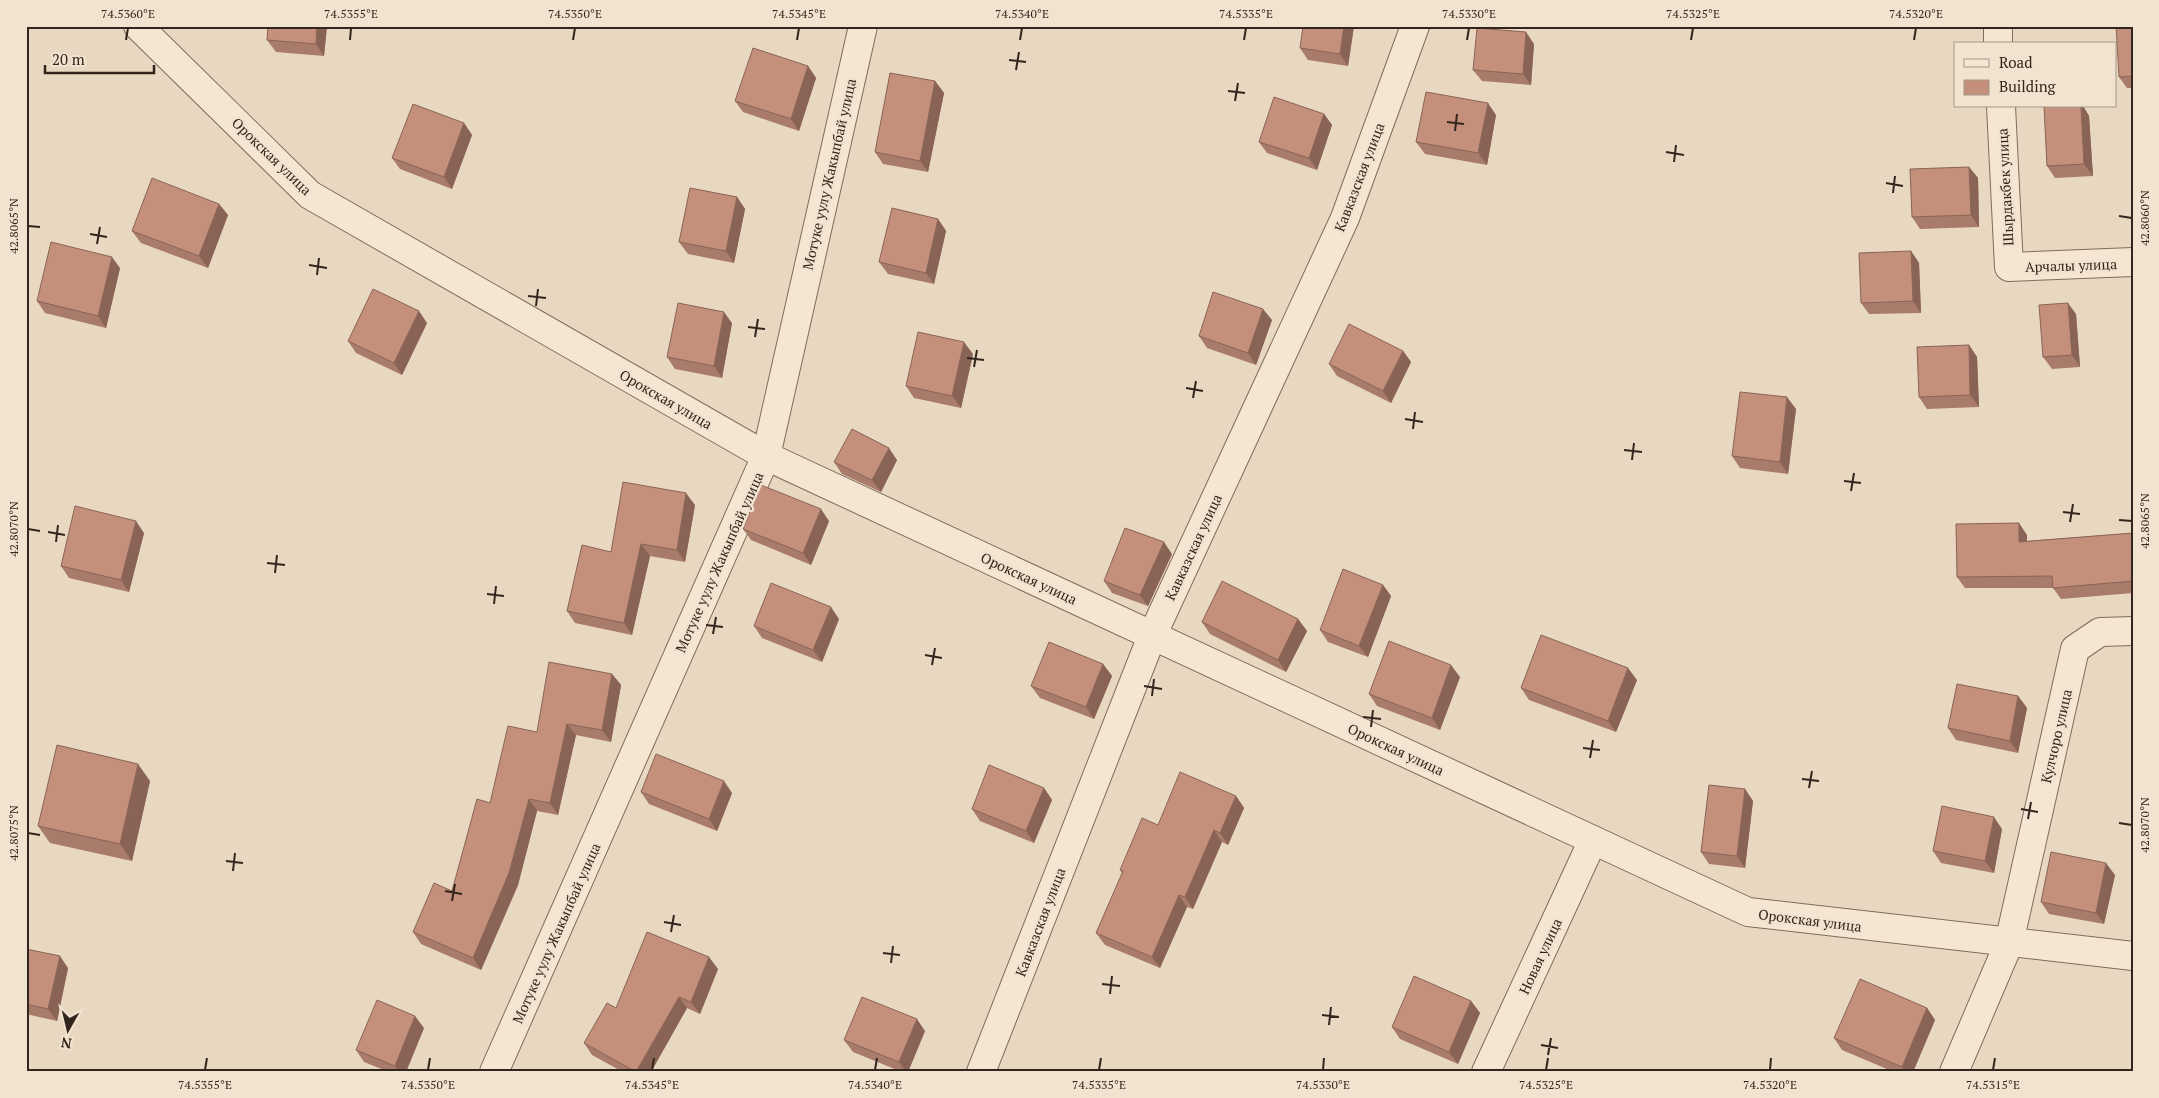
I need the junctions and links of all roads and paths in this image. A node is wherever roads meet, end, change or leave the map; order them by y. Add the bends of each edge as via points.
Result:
1 (138, 26) edge
2 (863, 26) edge
3 (1415, 26) edge
4 (1998, 26) edge
5 (1998, 42) edge
6 (2001, 108) edge
7 (2133, 262) edge
8 (2009, 267) joint
9 (766, 456) junction
10 (2133, 631) edge
11 (1152, 636) junction
12 (1593, 840) junction
13 (2009, 943) junction
14 (2133, 956) edge
15 (494, 1072) edge
16 (981, 1072) edge
17 (1486, 1072) edge
18 (1954, 1072) edge

1 - 9 street, Орокская улица via 310,195
2 - 9 street, Мотуке уулу Жакыпбай улица
3 - 11 street, Кавказская улица via 1345,218
4 - 5 street
6 - 8 street, Шырдакбек улица
7 - 8 street, Арчалы улица
9 - 11 street, Орокская улица
9 - 15 street, Мотуке уулу Жакыпбай улица
10 - 13 street, Кулчоро улица via 2100,632 2075,649
11 - 12 street, Орокская улица
11 - 16 street, Кавказская улица
12 - 13 street, Орокская улица via 1748,912
12 - 17 street, Новая улица
13 - 14 street, Орокская улица
13 - 18 street

